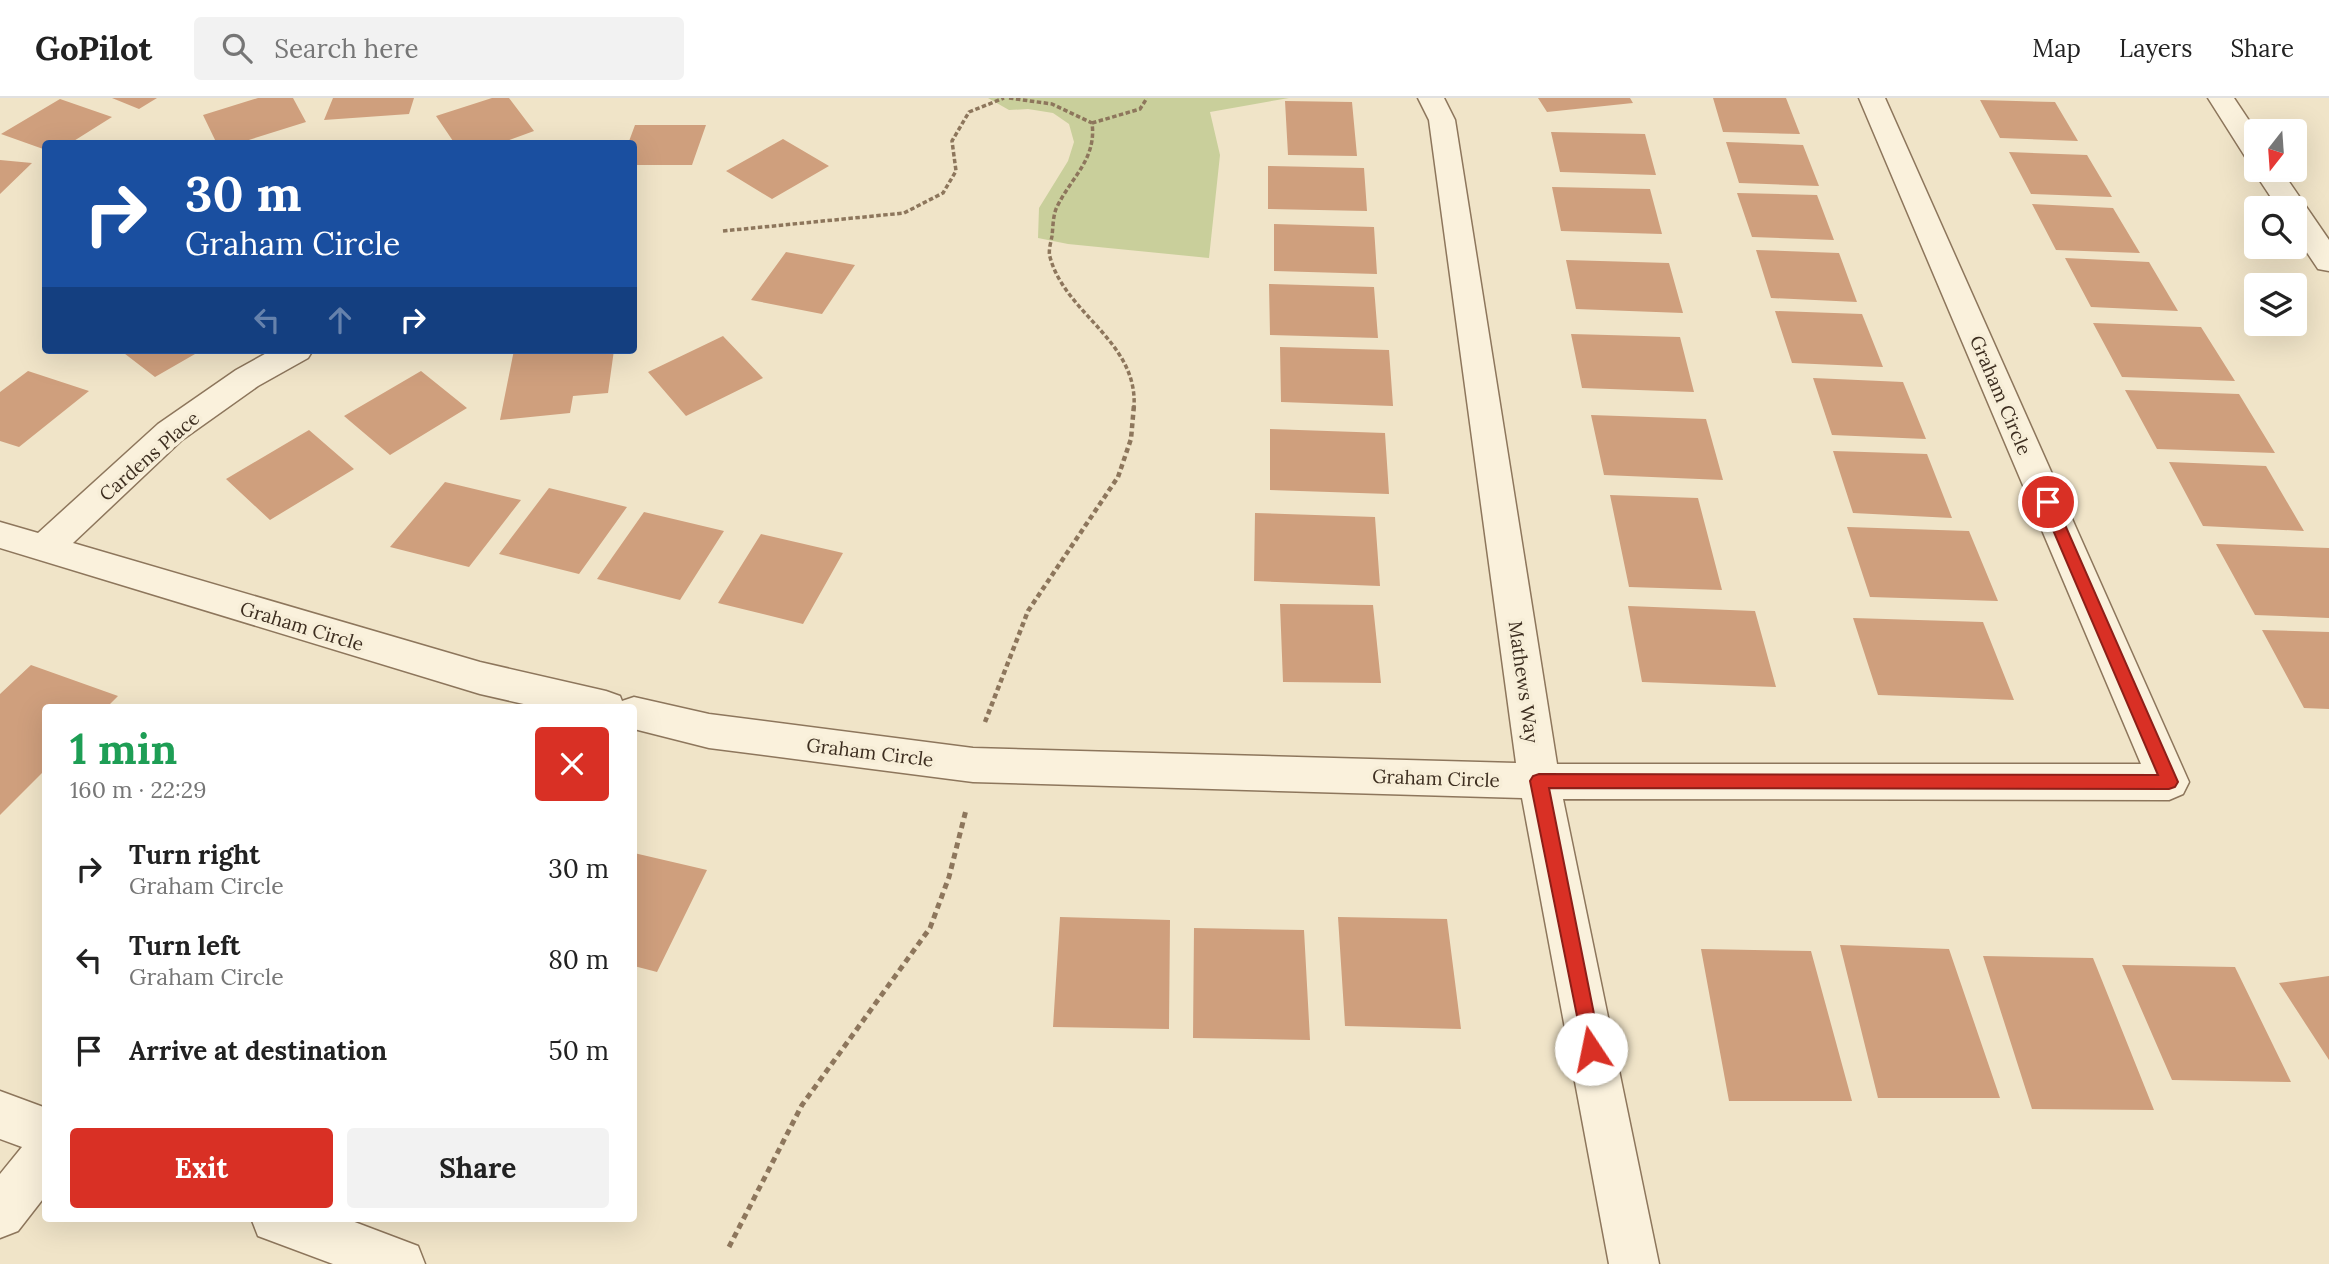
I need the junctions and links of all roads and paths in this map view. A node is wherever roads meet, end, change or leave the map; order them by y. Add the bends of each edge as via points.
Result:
1 (1006, 98) edge
2 (1147, 98) edge
3 (1431, 98) edge
4 (1871, 98) edge
5 (2221, 98) edge
6 (1092, 123) junction
7 (2244, 133) edge
8 (2307, 230) edge
9 (723, 231) dead end
10 (2329, 262) edge
11 (290, 354) edge
12 (0, 535) edge
13 (44, 549) junction
14 (593, 704) edge
15 (637, 714) edge
16 (984, 727) dead end
17 (1539, 781) junction
18 (966, 810) dead end
19 (0, 1115) edge
20 (42, 1131) edge
21 (42, 1161) edge
22 (0, 1213) edge
23 (287, 1222) edge
24 (729, 1247) dead end
25 (400, 1264) edge
26 (1634, 1264) edge

1 - 6 path via 1052,103 1072,109
1 - 9 path via 969,112 952,141 957,171 943,193 904,213
2 - 6 path via 1140,109
3 - 17 street, Mathews Way via 1442,120
4 - 17 street, Graham Circle via 2169,782
5 - 7 street
6 - 16 path via 1094,137 1087,162 1056,210 1049,255 1070,296 1114,343 1127,372 1134,402 1131,439 1118,477 1028,611
8 - 10 street
11 - 13 street, Cardens Place via 170,432
12 - 13 street, Graham Circle
13 - 14 street, Graham Circle via 480,678
15 - 17 street, Graham Circle via 709,731 973,765
17 - 26 street, Mathews Way
18 - 24 path via 930,928 802,1105
19 - 20 street
21 - 22 street
23 - 25 street

